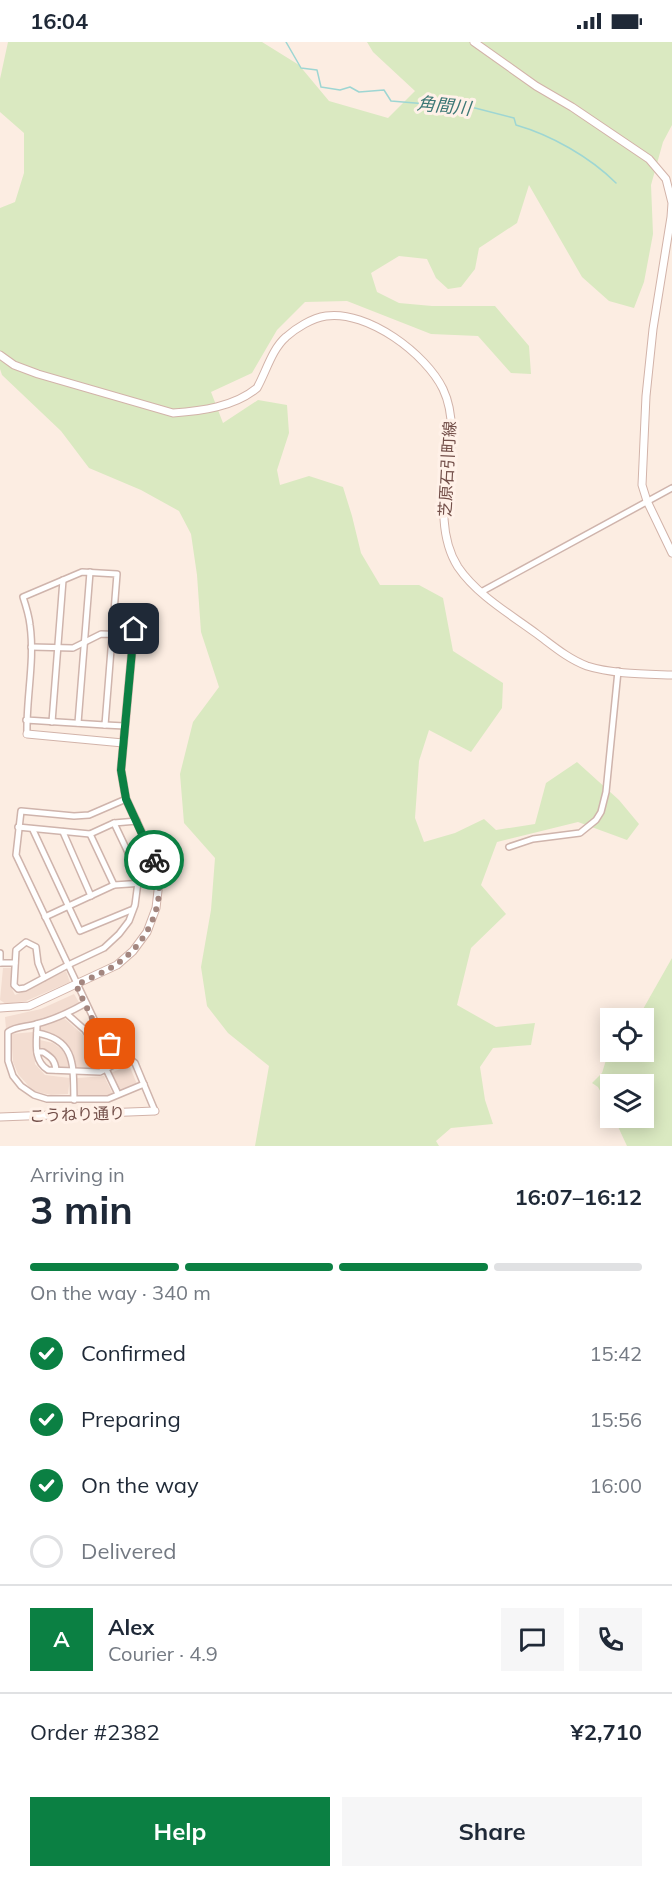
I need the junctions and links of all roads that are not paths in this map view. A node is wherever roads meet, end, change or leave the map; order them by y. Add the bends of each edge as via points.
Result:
1 (474, 42) edge
2 (0, 356) edge
3 (672, 488) edge
4 (647, 501) junction
5 (672, 554) edge
6 (90, 572) junction
7 (63, 580) junction
8 (481, 592) junction
9 (134, 632) joint
10 (111, 633) junction
11 (84, 642) junction
12 (31, 647) junction
13 (58, 648) junction
14 (618, 671) junction
15 (672, 675) edge
16 (26, 720) junction
17 (52, 722) junction
18 (78, 723) junction
19 (105, 725) junction
20 (125, 726) junction
21 (27, 734) joint
22 (123, 743) junction
23 (126, 799) junction
24 (136, 821) junction
25 (114, 823) junction
26 (18, 827) junction
27 (33, 830) junction
28 (63, 832) junction
29 (90, 834) junction
30 (509, 847) dead end
31 (138, 882) junction
32 (159, 882) junction
33 (114, 885) junction
34 (91, 896) junction
35 (69, 907) junction
36 (131, 910) junction
37 (45, 917) junction
38 (0, 953) edge
39 (15, 963) junction
40 (0, 964) edge
41 (68, 965) junction
42 (44, 978) junction
43 (76, 985) junction
44 (86, 1003) junction
45 (0, 1008) edge
46 (67, 1014) junction
47 (37, 1024) junction
48 (37, 1033) junction
49 (37, 1052) junction
50 (129, 1057) junction
51 (106, 1069) junction
52 (56, 1070) junction
53 (74, 1072) junction
54 (144, 1084) junction
55 (118, 1094) junction
56 (74, 1100) junction
57 (155, 1112) joint
58 (0, 1117) edge

1 - 4 street via 649,159 666,179 671,218 653,329 642,453 642,485
2 - 8 street, 芝原石引町線 via 38,374 173,412 196,412 251,393 283,340 309,322 332,316 381,329 403,342 429,366 444,391 451,421 444,519 447,542 457,565
3 - 4 street
4 - 5 street
4 - 8 street
6 - 7 street
6 - 10 street via 117,574
6 - 11 street
7 - 12 street via 23,597
7 - 13 street
8 - 14 street, 芝原石引町線 via 586,666
9 - 10 street
9 - 20 street
10 - 11 street
10 - 19 street
11 - 13 street via 73,648
11 - 18 street
12 - 13 street
12 - 16 street
13 - 17 street
14 - 15 street, 芝原石引町線
14 - 30 street via 601,812 580,832
16 - 17 street
16 - 21 street
17 - 18 street
18 - 19 street
19 - 20 street
20 - 22 street
21 - 22 street
22 - 23 street via 121,770
23 - 24 street
23 - 26 street via 74,816 21,811
24 - 25 street
24 - 32 street via 154,859
25 - 29 street
25 - 31 street
26 - 27 street
26 - 37 street via 16,855
27 - 28 street
27 - 35 street
28 - 29 street
28 - 34 street
29 - 33 street
31 - 32 street
31 - 33 street
31 - 36 street
32 - 43 street via 156,908 147,932 133,951 117,965
33 - 34 street
34 - 35 street
35 - 36 street via 80,931
35 - 37 street
36 - 41 street via 129,921 104,948
37 - 41 street
38 - 40 street
39 - 40 street
39 - 42 street via 14,985 18,989
39 - 42 street via 16,950 26,942 36,947
41 - 42 street
41 - 43 street
43 - 44 street
43 - 45 street via 29,1006
44 - 46 street
44 - 50 street via 100,1035
46 - 47 street
46 - 51 street via 85,1030
47 - 48 street
47 - 56 street via 8,1032 8,1061 13,1076 34,1095
48 - 49 street
48 - 53 street via 48,1035 66,1048
49 - 52 street via 51,1057
49 - 52 street via 41,1066
50 - 51 street
50 - 54 street
51 - 53 street
51 - 55 street
52 - 53 street
53 - 56 street
54 - 55 street
54 - 57 street
55 - 56 street via 108,1099
57 - 58 street, こうねり通り

